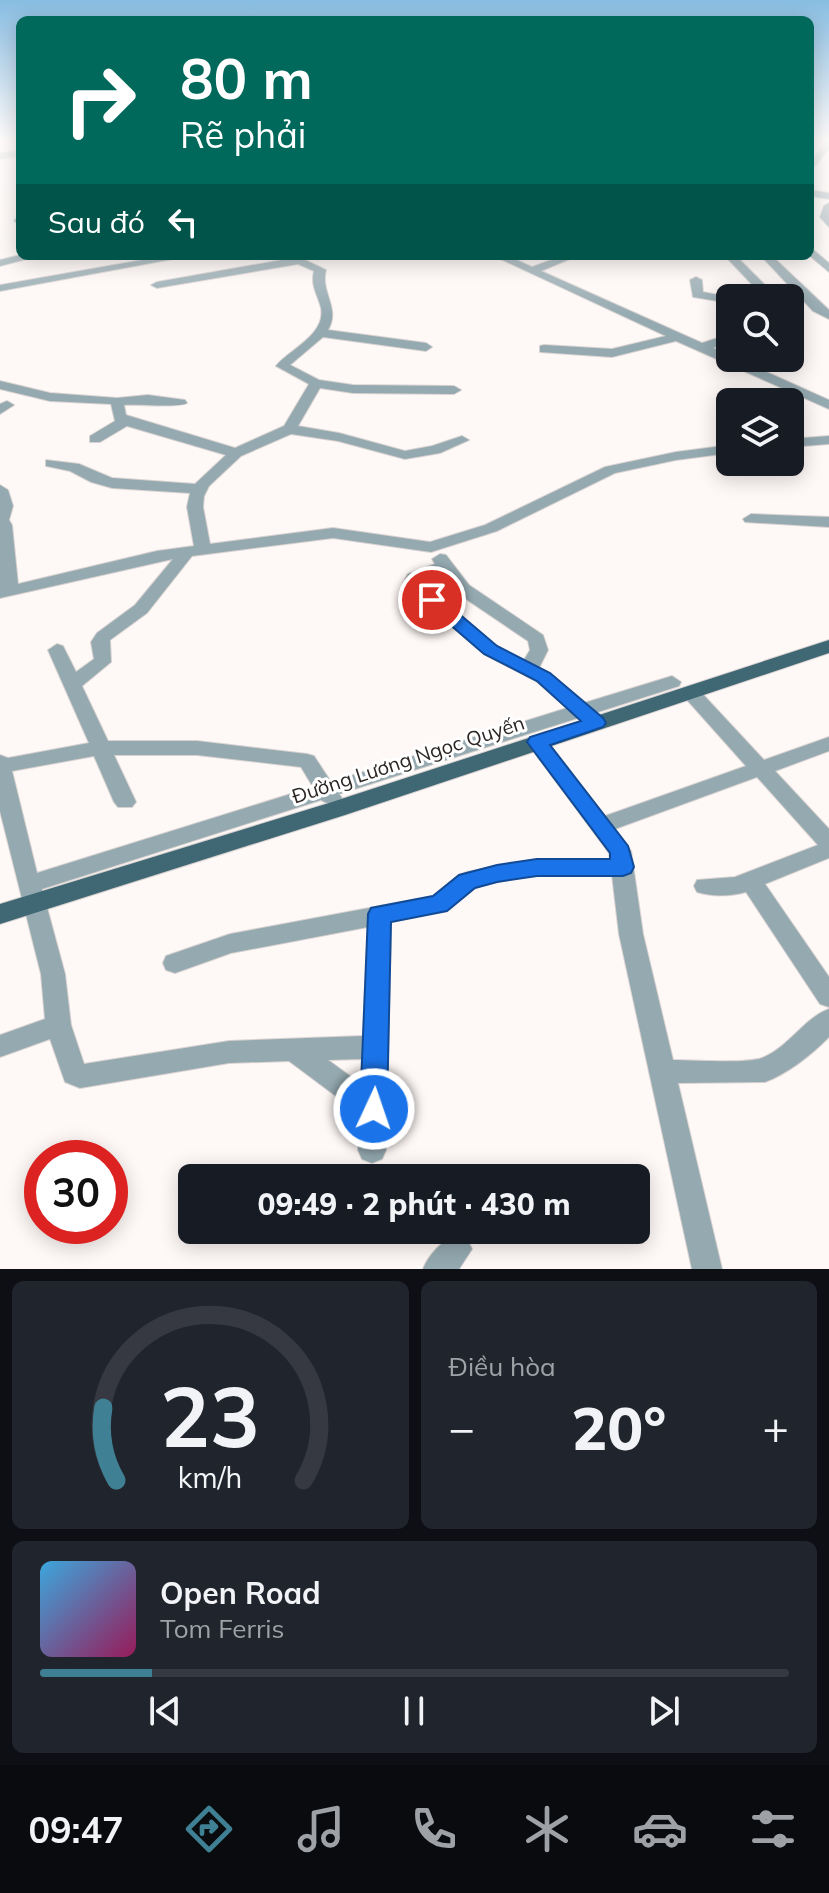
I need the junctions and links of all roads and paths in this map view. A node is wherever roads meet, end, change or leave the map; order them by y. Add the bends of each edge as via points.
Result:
1 (829, 206) edge
2 (829, 224) edge
3 (814, 254) edge
4 (161, 260) edge
5 (508, 260) edge
6 (561, 260) edge
7 (734, 260) edge
8 (770, 260) edge
9 (829, 269) edge
10 (531, 271) junction
11 (746, 271) junction
12 (781, 272) junction
13 (696, 280) dead end
14 (759, 284) edge
15 (157, 285) dead end
16 (0, 288) edge
17 (716, 298) edge
18 (823, 307) edge
19 (829, 315) edge
20 (319, 333) junction
21 (678, 336) junction
22 (716, 343) edge
23 (426, 347) dead end
24 (703, 347) junction
25 (544, 349) dead end
26 (316, 383) junction
27 (0, 385) edge
28 (454, 390) dead end
29 (117, 402) junction
30 (180, 403) dead end
31 (829, 405) edge
32 (125, 421) junction
33 (289, 429) junction
34 (95, 439) dead end
35 (462, 440) dead end
36 (829, 440) edge
37 (804, 442) edge
38 (716, 451) edge
39 (236, 453) junction
40 (51, 463) dead end
41 (200, 489) junction
42 (0, 490) edge
43 (751, 519) dead end
44 (0, 520) edge
45 (829, 522) edge
46 (431, 547) junction
47 (195, 552) junction
48 (445, 566) junction
49 (5, 592) edge
50 (829, 646) edge
51 (57, 650) dead end
52 (529, 669) junction
53 (72, 684) junction
54 (681, 687) junction
55 (588, 716) junction
56 (537, 742) junction
57 (829, 744) edge
58 (101, 748) junction
59 (1, 765) edge
60 (759, 768) junction
61 (332, 800) junction
62 (125, 802) dead end
63 (602, 825) junction
64 (829, 843) edge
65 (829, 849) edge
66 (623, 867) junction
67 (750, 879) junction
68 (705, 886) dead end
69 (32, 894) junction
70 (0, 914) edge
71 (380, 914) junction
72 (175, 963) dead end
73 (829, 997) edge
74 (829, 1020) edge
75 (58, 1025) junction
76 (0, 1046) edge
77 (377, 1047) junction
78 (294, 1050) junction
79 (661, 1072) junction
80 (374, 1109) junction
81 (372, 1150) dead end
82 (707, 1269) edge

1 - 2 street
3 - 9 street
4 - 16 street
5 - 10 street
6 - 10 street
7 - 11 street
8 - 12 street
10 - 21 street
11 - 12 street
11 - 14 street
12 - 18 street
13 - 17 street via 697,295
15 - 20 street via 299,260 320,270 317,287 328,305 328,317
18 - 19 street
20 - 23 street
20 - 26 street via 282,366
21 - 24 street
21 - 25 street via 624,354
22 - 24 street
24 - 31 street
26 - 28 street via 367,390
26 - 33 street
27 - 29 street via 50,397
29 - 30 street
29 - 32 street
32 - 34 street
32 - 39 street
33 - 35 street via 405,455
33 - 39 street
36 - 37 street
38 - 46 street via 610,470 491,528
39 - 41 street
40 - 41 street via 112,483
41 - 47 street
42 - 44 street via 5,506
43 - 45 street
44 - 49 street
46 - 47 street via 333,533
46 - 48 street
47 - 49 street
47 - 53 street via 141,609 103,637 102,662
48 - 52 street via 463,589 537,639 539,650
48 - 52 street via 412,583 490,650
50 - 54 main road, Đường Lương Ngọc Quyến
51 - 53 street
52 - 55 street
53 - 58 street
54 - 55 main road, Đường Lương Ngọc Quyến
54 - 60 street
55 - 56 main road, Đường Lương Ngọc Quyến
55 - 61 street
56 - 61 main road, Đường Lương Ngọc Quyến
56 - 63 street
57 - 60 street
58 - 59 street
58 - 61 street via 197,748 302,760 310,763
58 - 62 street
59 - 69 street
60 - 63 street
60 - 64 street
61 - 69 main road, Đường Lương Ngọc Quyến
63 - 66 street via 620,851
65 - 67 street
66 - 71 street via 537,867 497,874 467,881 439,904
66 - 79 street via 631,934
67 - 68 street via 731,888
67 - 73 street
69 - 70 main road, Đường Lương Ngọc Quyến
69 - 75 street via 53,974
71 - 72 street via 230,944
71 - 77 street
74 - 79 street via 765,1070
75 - 76 street
75 - 78 street via 70,1068 80,1076 229,1052
77 - 78 street
77 - 80 street
78 - 80 street
79 - 82 street
80 - 81 street

